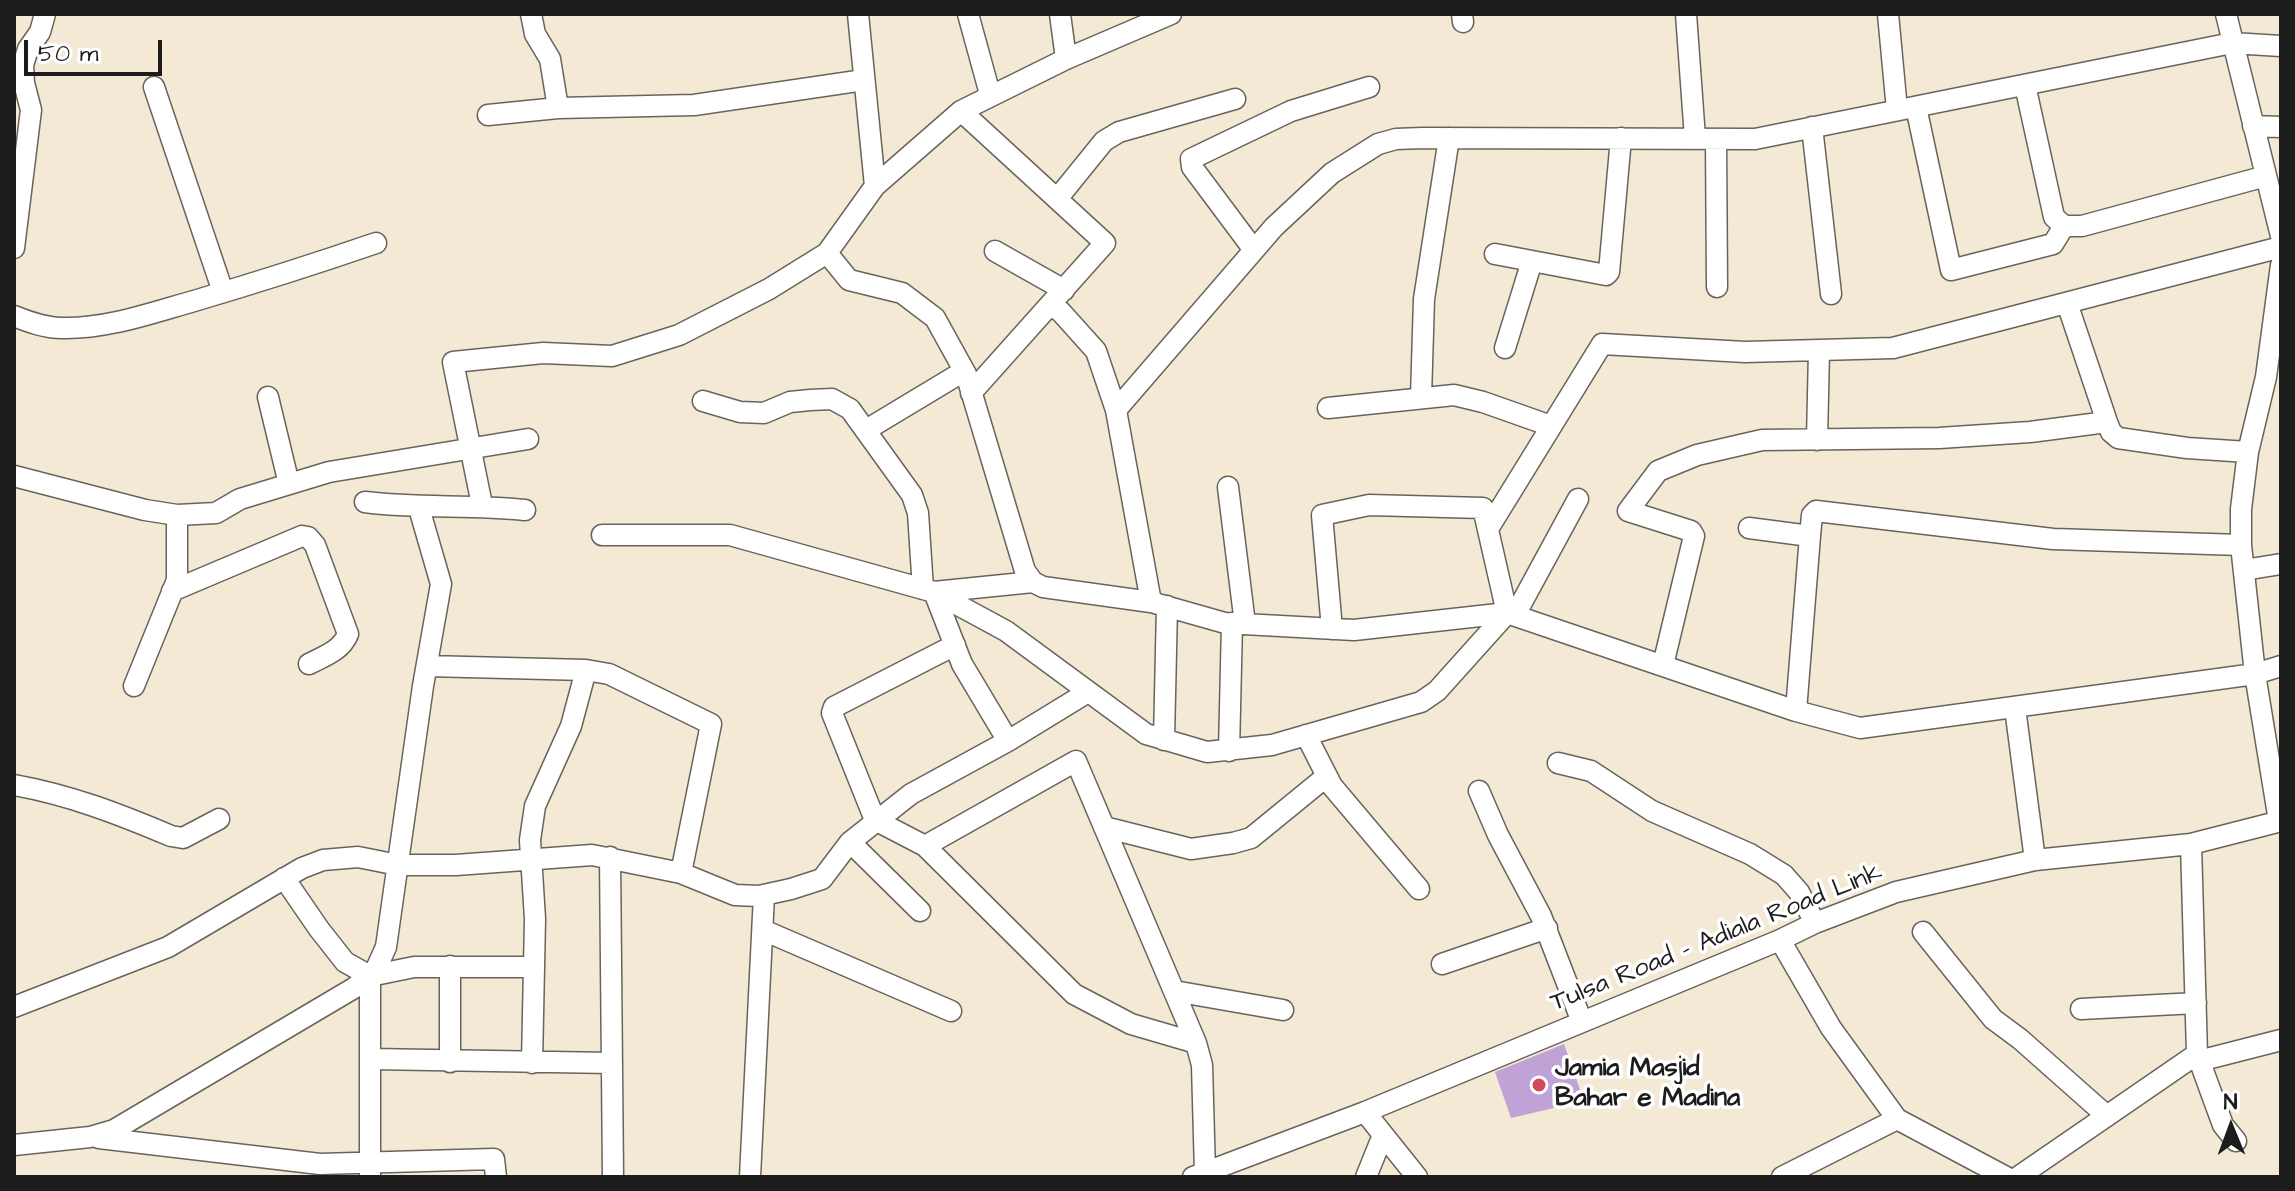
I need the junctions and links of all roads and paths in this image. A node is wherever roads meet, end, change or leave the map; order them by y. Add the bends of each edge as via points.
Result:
1 (45, 14) edge
2 (531, 14) edge
3 (858, 14) edge
4 (968, 14) edge
5 (1060, 14) edge
6 (1171, 14) edge
7 (1686, 14) edge
8 (1888, 14) edge
9 (2226, 14) edge
10 (2232, 43) junction
11 (2281, 46) edge
12 (1066, 59) junction
13 (864, 80) junction
14 (2025, 85) junction
15 (154, 87) dead end
16 (1369, 87) dead end
17 (990, 94) junction
18 (1235, 99) dead end
19 (23, 107) edge
20 (558, 108) junction
21 (1906, 108) junction
22 (961, 111) junction
23 (488, 115) dead end
24 (2253, 126) junction
25 (1812, 127) junction
26 (2281, 127) edge
27 (1449, 138) junction
28 (1621, 138) junction
29 (1706, 138) junction
30 (2266, 176) junction
31 (875, 186) junction
32 (1057, 199) junction
33 (2064, 226) junction
34 (2280, 226) edge
35 (15, 238) edge
36 (376, 243) dead end
37 (2281, 247) edge
38 (1254, 250) junction
39 (995, 251) dead end
40 (827, 253) junction
41 (1495, 254) dead end
42 (1532, 261) junction
43 (2281, 265) edge
44 (1717, 287) dead end
45 (223, 292) junction
46 (1831, 294) dead end
47 (1057, 298) junction
48 (2067, 303) junction
49 (14, 316) edge
50 (1505, 348) dead end
51 (1819, 351) junction
52 (964, 371) junction
53 (971, 393) junction
54 (268, 397) dead end
55 (1421, 397) junction
56 (703, 401) dead end
57 (1328, 408) dead end
58 (1116, 410) junction
59 (2107, 422) junction
60 (1551, 426) junction
61 (866, 430) junction
62 (528, 439) dead end
63 (1817, 440) junction
64 (471, 448) junction
65 (2248, 452) junction
66 (14, 476) edge
67 (289, 484) junction
68 (1228, 487) dead end
69 (1578, 499) dead end
70 (365, 502) dead end
71 (482, 505) junction
72 (525, 510) dead end
73 (177, 515) junction
74 (421, 515) dead end
75 (1749, 528) dead end
76 (1488, 529) junction
77 (602, 535) dead end
78 (1810, 536) junction
79 (2241, 545) junction
80 (2281, 564) edge
81 (2244, 570) junction
82 (1033, 582) junction
83 (928, 590) junction
84 (172, 591) junction
85 (1159, 604) junction
86 (1511, 614) junction
87 (1238, 624) junction
88 (1332, 629) junction
89 (955, 645) junction
90 (309, 664) dead end
91 (1663, 665) junction
92 (427, 666) junction
93 (2281, 666) edge
94 (586, 670) junction
95 (2255, 674) junction
96 (134, 686) dead end
97 (1088, 692) junction
98 (2015, 708) junction
99 (1796, 711) junction
100 (1306, 735) junction
101 (1164, 740) junction
102 (1008, 741) junction
103 (1229, 751) junction
104 (1558, 763) dead end
105 (1327, 776) junction
106 (14, 785) edge
107 (1479, 791) dead end
108 (219, 819) dead end
109 (875, 820) junction
110 (2280, 821) edge
111 (1104, 827) junction
112 (850, 842) junction
113 (2191, 844) junction
114 (925, 846) junction
115 (610, 857) junction
116 (532, 858) junction
117 (2035, 860) junction
118 (398, 865) junction
119 (681, 873) junction
120 (284, 878) junction
121 (1419, 889) dead end
122 (764, 895) junction
123 (920, 911) dead end
124 (1815, 923) junction
125 (1547, 928) junction
126 (763, 930) junction
127 (1923, 932) dead end
128 (1780, 940) junction
129 (1442, 964) dead end
130 (450, 966) junction
131 (534, 967) junction
132 (370, 976) junction
133 (1174, 991) junction
134 (2196, 1003) junction
135 (14, 1007) edge
136 (2081, 1009) dead end
137 (1283, 1010) dead end
138 (951, 1011) dead end
139 (1582, 1022) junction
140 (2281, 1040) edge
141 (1196, 1043) junction
142 (2198, 1058) junction
143 (371, 1059) junction
144 (450, 1062) junction
145 (532, 1063) junction
146 (612, 1063) junction
147 (1365, 1112) junction
148 (2107, 1116) junction
149 (1897, 1119) junction
150 (1383, 1135) junction
151 (90, 1137) junction
152 (2236, 1141) dead end
153 (14, 1145) edge
154 (369, 1170) edge
155 (1209, 1174) edge
156 (1787, 1176) edge
157 (496, 1177) edge
158 (613, 1177) edge
159 (750, 1177) edge
160 (1366, 1177) edge
161 (1417, 1177) edge
162 (2006, 1177) edge
163 (2018, 1177) edge

1 - 19 street via 23,65
2 - 20 street via 535,34 550,59
3 - 13 street
4 - 17 street
5 - 12 street
6 - 12 street
7 - 29 street
8 - 21 street
9 - 10 street
10 - 11 street
10 - 14 street
10 - 24 street
12 - 17 street
13 - 20 street via 694,105
13 - 31 street
14 - 21 street
14 - 33 street via 2054,217
15 - 45 street
16 - 38 street via 1291,111 1191,159
17 - 22 street
18 - 32 street via 1119,132 1104,141
19 - 35 street
20 - 23 street
21 - 25 street
21 - 33 street via 1951,270 2053,244
22 - 31 street
22 - 32 street
24 - 26 street
24 - 30 street
25 - 29 street via 1755,139
25 - 46 street
27 - 28 street
27 - 38 street via 1378,144 1332,173
27 - 55 street via 1424,299
28 - 29 street
28 - 42 street via 1609,272
29 - 44 street
30 - 33 street via 2082,226
30 - 34 street
31 - 40 street
32 - 47 street via 1105,243
36 - 45 street
37 - 48 street
38 - 58 street
39 - 47 street
40 - 52 street via 849,280 902,293 935,318
40 - 64 street via 679,335 612,356 543,353 453,362
41 - 42 street
42 - 50 street
43 - 65 street via 2266,377
45 - 49 street via 96,326 42,326
47 - 53 street
47 - 58 street via 1061,312 1096,351
48 - 51 street via 1893,348
48 - 59 street
51 - 60 street via 1602,344
51 - 63 street
52 - 53 street
52 - 61 street
53 - 82 street via 1025,571
54 - 67 street
55 - 57 street
55 - 60 street via 1454,395
56 - 61 street via 764,413 790,402 832,399 850,409
58 - 85 street
59 - 63 street via 1939,438
59 - 65 street via 2118,438
60 - 76 street
61 - 83 street via 912,495
62 - 64 street
63 - 91 street via 1762,440 1697,455 1658,471 1628,511 1694,536
64 - 67 street via 329,472
64 - 71 street
65 - 79 street
66 - 73 street
67 - 73 street via 240,499 216,513
68 - 87 street
69 - 86 street
70 - 71 street via 401,507
71 - 72 street
73 - 84 street via 177,580
74 - 92 street via 441,584
75 - 78 street
76 - 86 street
76 - 88 street via 1483,508 1369,505 1322,515
77 - 83 street via 730,535
78 - 79 street via 1812,515 1819,510 2053,539
78 - 99 street
79 - 81 street
80 - 81 street
81 - 95 street
82 - 83 street
82 - 85 street
83 - 89 street
83 - 97 street via 1006,631
84 - 90 street via 308,537 348,634 334,651
84 - 96 street
85 - 87 street
85 - 101 street
86 - 88 street
86 - 91 street
86 - 100 street via 1421,702
87 - 88 street
87 - 103 street
89 - 102 street
89 - 109 street via 834,707
91 - 99 street
92 - 94 street
92 - 118 street
93 - 95 street
94 - 116 street via 571,726 535,806
94 - 119 street via 609,674 711,724
95 - 98 street
95 - 110 street
97 - 101 street via 1146,734
97 - 102 street
98 - 99 street via 1860,728
98 - 117 street
100 - 103 street
100 - 105 street
101 - 103 street via 1207,752
102 - 109 street
104 - 124 street via 1591,771 1652,811 1750,854 1784,875
105 - 111 street via 1251,838 1233,843 1191,849
105 - 121 street
106 - 108 street via 101,806 183,838
107 - 125 street
109 - 112 street
109 - 114 street
110 - 113 street, Tulsa Road - Adiala Road Link
111 - 114 street via 1076,761
111 - 133 street
112 - 122 street via 822,879
112 - 123 street
113 - 117 street, Tulsa Road - Adiala Road Link
113 - 134 street
114 - 141 street via 1074,994 1131,1024
115 - 116 street
115 - 119 street
115 - 146 street
116 - 118 street
116 - 131 street
117 - 124 street, Tulsa Road - Adiala Road Link via 1896,892
118 - 120 street via 358,857 323,860
118 - 132 street via 386,947
119 - 122 street via 735,895
120 - 132 street via 345,962
120 - 135 street via 168,947
122 - 126 street
124 - 128 street, Tulsa Road - Adiala Road Link
125 - 129 street
125 - 139 street
126 - 138 street
126 - 159 street
127 - 148 street via 1993,1019
128 - 139 street, Tulsa Road - Adiala Road Link
128 - 149 street via 1831,1028
130 - 131 street
130 - 132 street
130 - 144 street
131 - 145 street
132 - 143 street
132 - 151 street via 155,1108
133 - 137 street
133 - 141 street
134 - 136 street
134 - 142 street
139 - 147 street, Tulsa Road - Adiala Road Link
140 - 142 street
141 - 155 street
142 - 148 street
142 - 152 street via 2223,1125
143 - 144 street
143 - 154 street
144 - 145 street
145 - 146 street
146 - 158 street
147 - 150 street
147 - 155 street, Tulsa Road - Adiala Road Link
148 - 163 street
149 - 156 street
149 - 162 street
150 - 160 street
150 - 161 street
151 - 153 street
151 - 154 street
154 - 157 street via 494,1159

